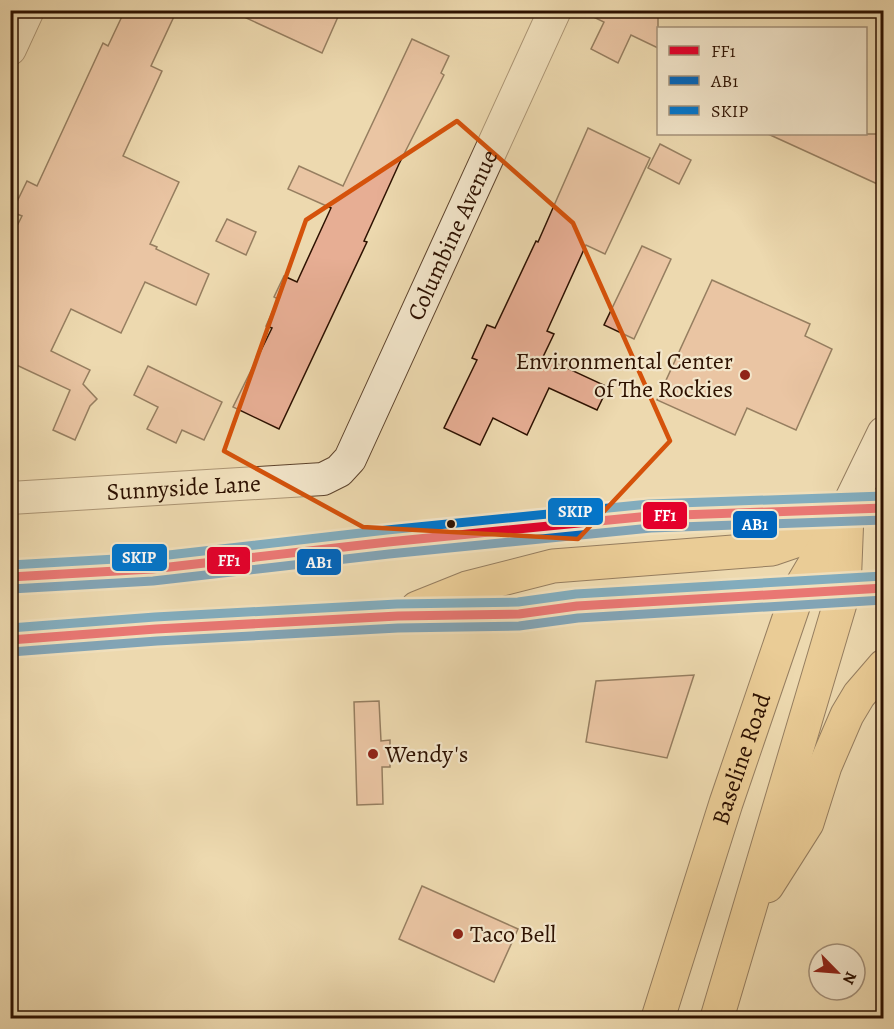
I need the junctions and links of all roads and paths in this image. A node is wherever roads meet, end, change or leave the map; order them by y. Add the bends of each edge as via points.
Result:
1 (28, 10) edge
2 (555, 10) edge
3 (10, 49) edge
4 (884, 433) edge
5 (350, 459) joint
6 (10, 498) edge
7 (884, 508) edge
8 (847, 509) junction
9 (10, 577) edge
10 (884, 588) edge
11 (844, 590) junction
12 (798, 592) junction
13 (398, 616) junction
14 (10, 640) edge
15 (884, 666) edge
16 (748, 915) junction
17 (658, 1018) edge
18 (717, 1018) edge

1 - 3 street
2 - 5 street, Columbine Avenue
4 - 8 street, Baseline Road
5 - 6 street, Sunnyside Lane via 339,471 323,479
7 - 8 main road
8 - 9 main road via 650,516 152,569
8 - 11 main road, Baseline Road
8 - 12 main road, Baseline Road
8 - 13 main road via 807,537 772,549 553,566 467,588
10 - 11 main road
11 - 12 main road
11 - 16 main road, Baseline Road
12 - 13 main road via 577,606 519,614
12 - 17 main road, Baseline Road
13 - 14 main road
15 - 16 main road via 859,694 847,715 807,823
16 - 18 main road, Baseline Road

